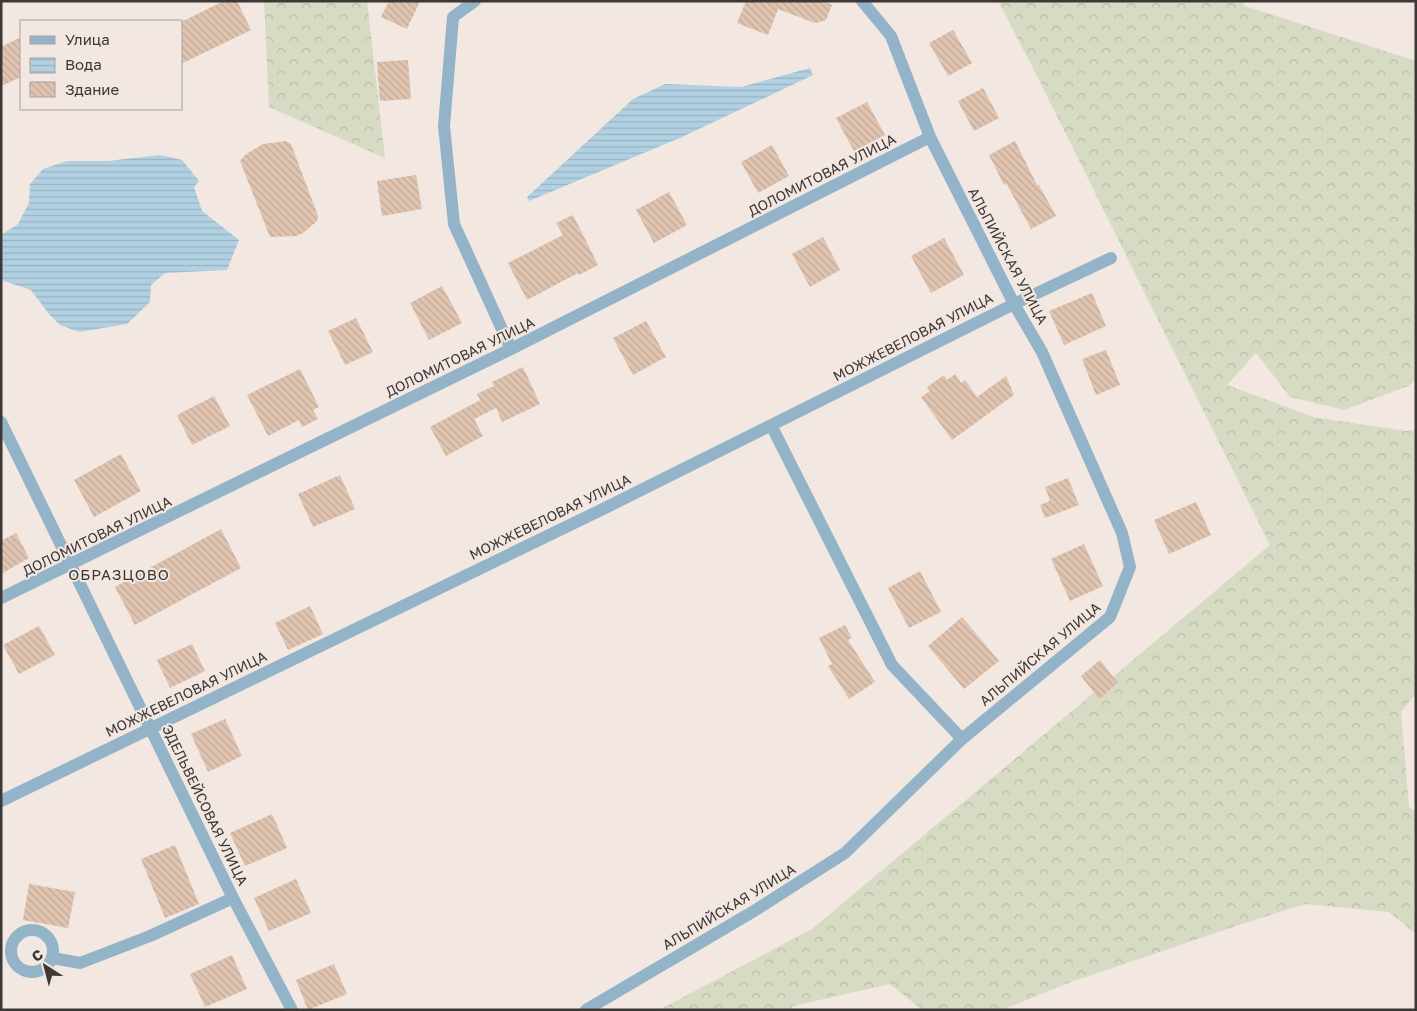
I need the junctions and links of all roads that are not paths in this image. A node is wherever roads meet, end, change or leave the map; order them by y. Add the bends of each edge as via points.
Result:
1 (475, 1) edge
2 (862, 1) edge
3 (930, 137) junction
4 (1111, 258) dead end
5 (1014, 304) junction
6 (511, 349) junction
7 (1, 422) edge
8 (771, 425) junction
9 (71, 566) junction
10 (1, 598) edge
11 (151, 727) junction
12 (962, 739) junction
13 (1, 801) edge
14 (233, 898) junction
15 (53, 958) dead end
16 (292, 1010) edge
17 (586, 1010) edge

1 - 6 street via 453,17 444,126 454,224
2 - 3 street, АЛЬПИЙСКАЯ УЛИЦА via 891,36
3 - 5 street, АЛЬПИЙСКАЯ УЛИЦА
3 - 6 street, ДОЛОМИТОВАЯ УЛИЦА
4 - 5 street, МОЖЖЕВЕЛОВАЯ УЛИЦА
5 - 8 street, МОЖЖЕВЕЛОВАЯ УЛИЦА
5 - 12 street, АЛЬПИЙСКАЯ УЛИЦА via 1042,352 1122,533 1130,566 1110,617
6 - 9 street, ДОЛОМИТОВАЯ УЛИЦА
7 - 9 street, ЭДЕЛЬВЕЙСОВАЯ УЛИЦА
8 - 11 street, МОЖЖЕВЕЛОВАЯ УЛИЦА
8 - 12 street via 892,665
9 - 10 street, ДОЛОМИТОВАЯ УЛИЦА
9 - 11 street, ЭДЕЛЬВЕЙСОВАЯ УЛИЦА
11 - 13 street, МОЖЖЕВЕЛОВАЯ УЛИЦА
11 - 14 street, ЭДЕЛЬВЕЙСОВАЯ УЛИЦА
12 - 17 street, АЛЬПИЙСКАЯ УЛИЦА via 845,853
14 - 15 street via 150,936 80,962
14 - 16 street, ЭДЕЛЬВЕЙСОВАЯ УЛИЦА

